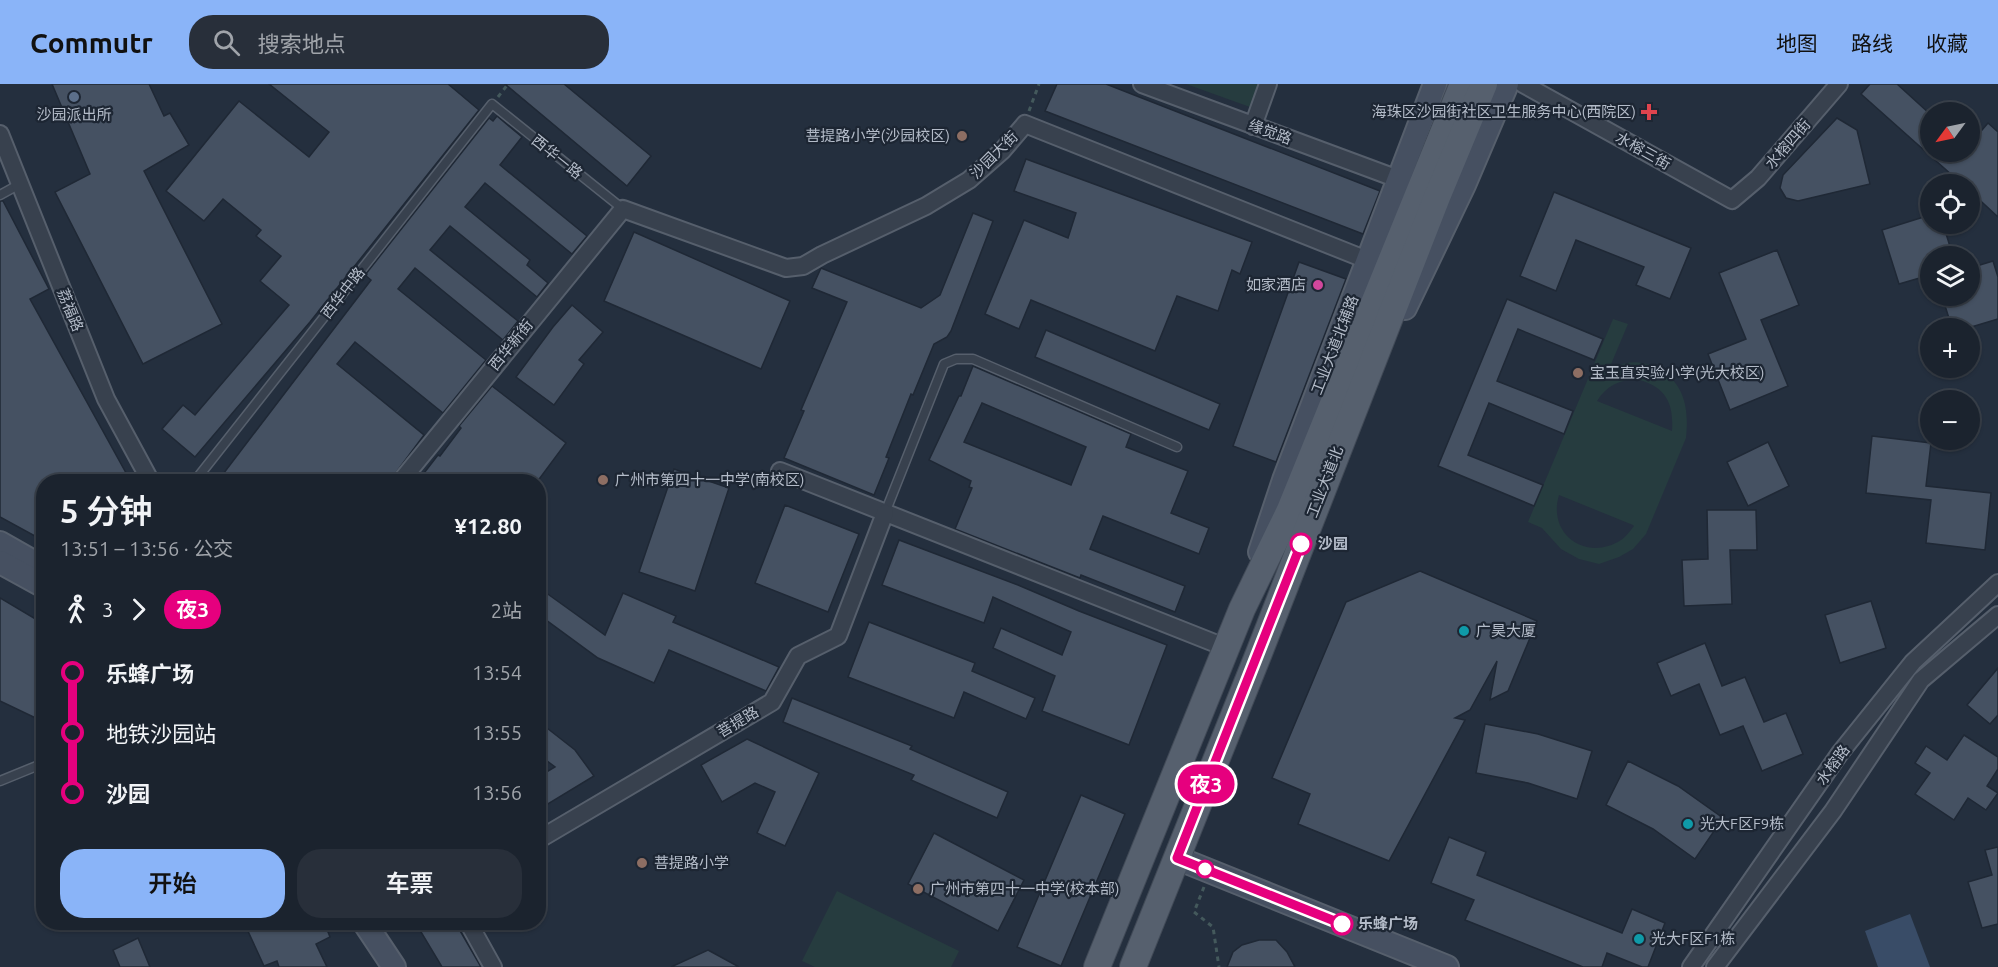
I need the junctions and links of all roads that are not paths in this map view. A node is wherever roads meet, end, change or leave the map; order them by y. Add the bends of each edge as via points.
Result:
1 (1142, 84) edge
2 (1268, 84) edge
3 (1435, 84) edge
4 (1463, 84) edge
5 (1484, 84) edge
6 (1507, 84) edge
7 (1523, 84) edge
8 (1839, 84) edge
9 (492, 104) joint
10 (1253, 126) junction
11 (0, 134) edge
12 (1398, 178) junction
13 (20, 184) junction
14 (0, 195) edge
15 (1425, 200) junction
16 (1732, 200) joint
17 (622, 209) junction
18 (1367, 260) junction
19 (1364, 379) junction
20 (1178, 447) dead end
21 (780, 471) dead end
22 (147, 474) edge
23 (200, 474) edge
24 (407, 474) edge
25 (885, 513) junction
26 (0, 543) edge
27 (0, 562) edge
28 (36, 563) edge
29 (36, 582) edge
30 (1998, 583) edge
31 (1242, 609) junction
32 (1998, 615) edge
33 (1227, 648) junction
34 (36, 766) edge
35 (0, 781) edge
36 (546, 835) edge
37 (1177, 858) junction
38 (369, 930) edge
39 (386, 930) edge
40 (473, 930) edge
41 (394, 967) edge
42 (411, 967) edge
43 (494, 967) edge
44 (1097, 967) edge
45 (1132, 967) edge
46 (1447, 967) edge
47 (1691, 967) edge
48 (1715, 967) edge

1 - 10 street, 缘觉路
2 - 10 street
3 - 12 main road, 工业大道北辅路
4 - 15 main road
5 - 15 main road
6 - 19 main road via 1401,317
7 - 16 street, 水榕三街
8 - 16 street, 水榕四街 via 1758,178
9 - 17 lane, 西华一路
9 - 23 lane, 西华中路
10 - 12 street, 缘觉路
11 - 13 street, 荔福路
12 - 18 main road, 工业大道北辅路
13 - 14 lane
13 - 22 street, 荔福路 via 106,399
15 - 19 main road, 工业大道北
15 - 31 main road, 工业大道北 via 1290,510
17 - 18 street, 沙园大街 via 786,268 803,266 926,206 969,180 1025,124
17 - 24 street, 西华新街
18 - 31 main road, 工业大道北辅路 via 1284,480
19 - 37 main road, 工业大道北
20 - 25 lane via 972,359 956,359 944,364
21 - 25 street
25 - 33 street
25 - 36 street, 菩提路 via 838,636 798,656 772,702
26 - 28 main road
27 - 29 main road
30 - 47 street, 水榕路 via 1898,680 1840,753
31 - 33 main road, 工业大道北
32 - 48 street, 水榕路 via 1921,680 1833,811
33 - 44 main road, 工业大道北
34 - 35 lane
37 - 45 main road, 工业大道北
37 - 46 main road
38 - 41 main road
39 - 42 main road
40 - 43 street

